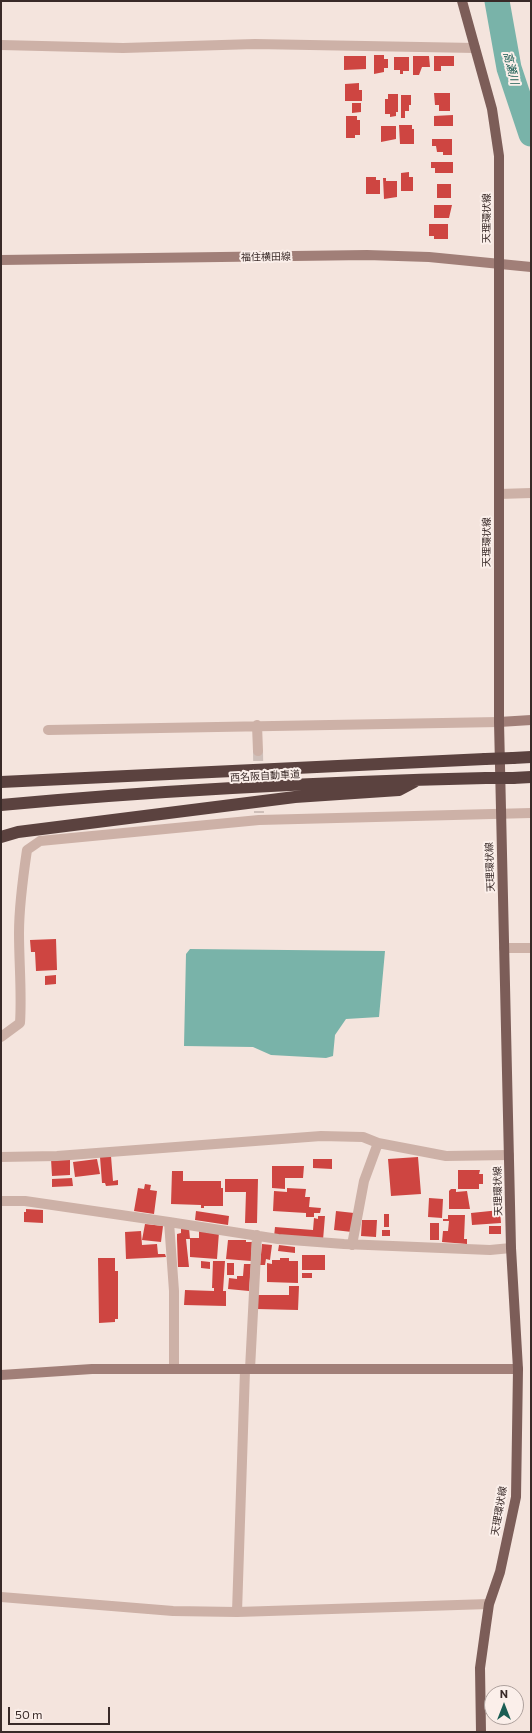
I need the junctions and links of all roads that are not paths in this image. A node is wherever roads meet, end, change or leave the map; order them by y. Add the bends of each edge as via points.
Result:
1 (462, 1) edge
2 (1, 45) edge
3 (475, 48) junction
4 (1, 260) edge
5 (499, 264) junction
6 (531, 267) edge
7 (531, 493) edge
8 (499, 494) junction
9 (531, 720) edge
10 (499, 722) junction
11 (257, 725) junction
12 (48, 730) dead end
13 (258, 751) tunnel mouth
14 (531, 757) edge
15 (531, 777) edge
16 (417, 780) junction
17 (1, 782) edge
18 (1, 805) edge
19 (531, 813) edge
20 (501, 815) junction
21 (1, 837) edge
22 (504, 948) junction
23 (531, 948) edge
24 (1, 1037) edge
25 (378, 1143) junction
26 (509, 1155) junction
27 (1, 1158) edge
28 (1, 1201) edge
29 (169, 1222) junction
30 (257, 1235) junction
31 (352, 1244) junction
32 (511, 1248) junction
33 (174, 1369) junction
34 (518, 1369) junction
35 (248, 1370) junction
36 (1, 1375) edge
37 (1, 1597) edge
38 (489, 1604) junction
39 (237, 1612) junction
40 (481, 1732) edge

1 - 3 main road, 天理環状線
2 - 3 street via 123,48 255,44
3 - 5 main road, 天理環状線 via 492,109 499,156
4 - 5 street, 福住横田線 via 367,255 429,257
5 - 6 street, 福住横田線
5 - 8 main road, 天理環状線
7 - 8 street
8 - 10 main road, 天理環状線
9 - 10 street
10 - 11 street
10 - 20 main road, 天理環状線
11 - 12 street
11 - 13 street
14 - 17 highway, 西名阪自動車道, bridge
15 - 16 highway, 西名阪自動車道, bridge
16 - 18 highway, 西名阪自動車道 via 95,796
16 - 21 highway via 399,790 295,797 18,832
19 - 20 street
20 - 22 main road, 天理環状線
20 - 24 street via 259,817 40,841 27,850 22,885 19,932 22,1004 20,1023
22 - 23 street
22 - 26 main road, 天理環状線
25 - 26 street via 446,1156
25 - 27 street via 363,1137 321,1136
25 - 31 street via 364,1181
26 - 32 main road, 天理環状線
28 - 29 street via 25,1201
29 - 30 street
29 - 33 street via 174,1291
30 - 31 street via 278,1239
30 - 35 street
31 - 32 street via 490,1250
32 - 34 main road, 天理環状線
33 - 35 street
33 - 36 street via 92,1369
34 - 35 street
34 - 38 main road, 天理環状線 via 516,1497 500,1572
35 - 39 street
37 - 39 street via 173,1611
38 - 39 street
38 - 40 main road, 天理環状線 via 480,1668

